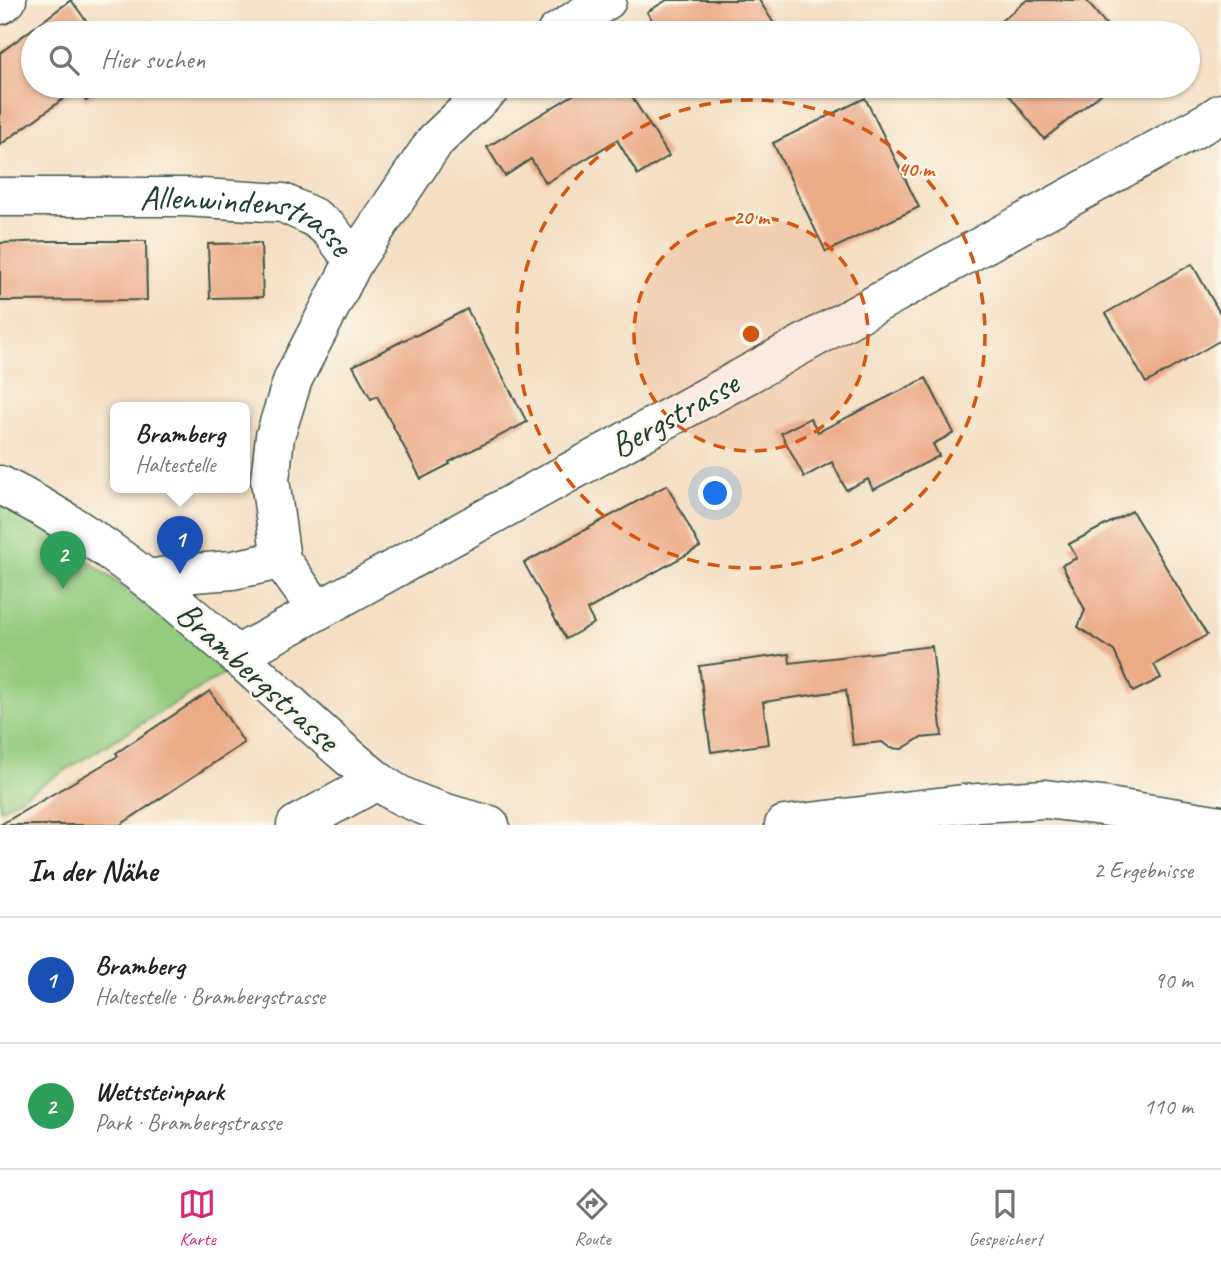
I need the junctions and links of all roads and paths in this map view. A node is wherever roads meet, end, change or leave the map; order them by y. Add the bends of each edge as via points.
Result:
1 (8, 0) edge
2 (607, 0) edge
3 (0, 5) edge
4 (575, 21) edge
5 (480, 98) edge
6 (1221, 113) edge
7 (0, 197) edge
8 (354, 261) junction
9 (0, 485) edge
10 (281, 560) junction
11 (148, 579) junction
12 (317, 610) junction
13 (237, 655) junction
14 (377, 780) junction
15 (961, 814) edge
16 (296, 825) edge
17 (490, 825) edge
18 (784, 825) edge
19 (1221, 825) edge

1 - 3 street
2 - 4 street
5 - 8 street via 435,141
6 - 12 street, Bergstrasse
7 - 8 street, Allenwindenstrasse via 185,197 283,203 330,230
8 - 10 street, Allenwindenstrasse via 293,379 275,436 270,480
9 - 11 street, Brambergstrasse via 30,499
10 - 11 street
10 - 12 street, Allenwindenstrasse
11 - 13 street, Brambergstrasse
12 - 13 street, Bergstrasse
13 - 14 street, Brambergstrasse
14 - 16 street
14 - 17 street, Brambergstrasse via 404,797
15 - 18 street
15 - 19 street via 1045,799

